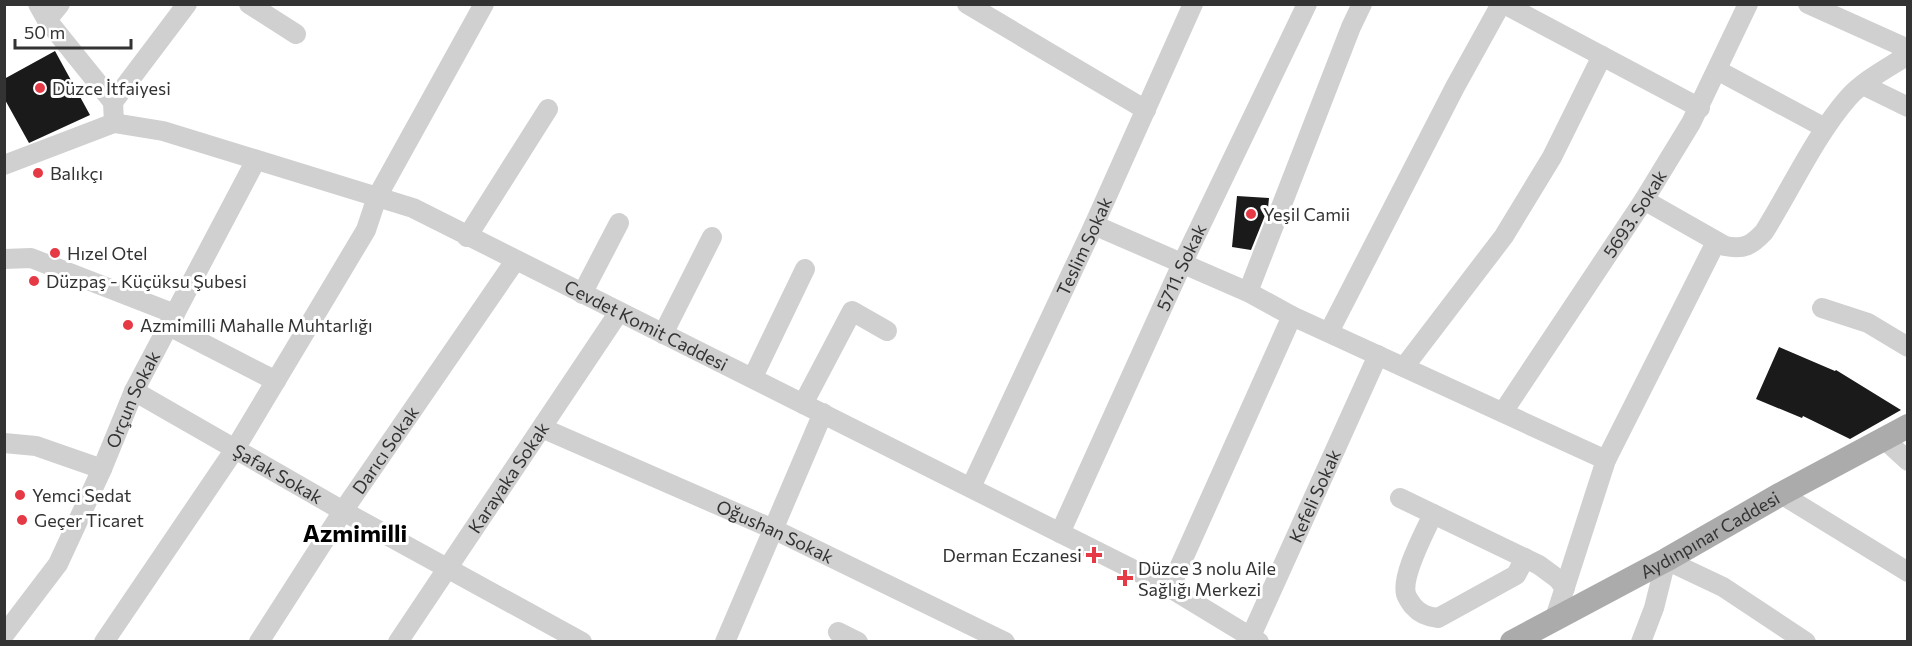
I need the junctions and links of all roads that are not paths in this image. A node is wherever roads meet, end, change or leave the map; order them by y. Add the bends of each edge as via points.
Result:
1 (60, 4) edge
2 (188, 4) edge
3 (249, 4) edge
4 (484, 4) edge
5 (967, 4) edge
6 (1193, 4) edge
7 (1307, 4) edge
8 (1362, 4) edge
9 (1502, 4) edge
10 (1748, 4) edge
11 (1808, 4) edge
12 (42, 12) edge
13 (296, 34) dead end
14 (1908, 49) edge
15 (1908, 55) edge
16 (1602, 56) junction
17 (1718, 70) junction
18 (1863, 84) junction
19 (113, 102) junction
20 (1908, 107) edge
21 (1700, 108) junction
22 (548, 109) dead end
23 (1146, 110) junction
24 (114, 123) junction
25 (1825, 129) junction
26 (256, 160) junction
27 (4, 165) edge
28 (377, 197) junction
29 (1644, 200) junction
30 (619, 223) dead end
31 (1094, 225) junction
32 (467, 237) junction
33 (712, 237) dead end
34 (1716, 242) junction
35 (4, 259) edge
36 (514, 261) junction
37 (1182, 264) junction
38 (805, 270) dead end
39 (1248, 292) junction
40 (582, 294) junction
41 (1822, 308) dead end
42 (619, 312) junction
43 (1292, 316) junction
44 (172, 320) junction
45 (887, 331) dead end
46 (1329, 332) junction
47 (663, 334) junction
48 (1908, 347) edge
49 (1378, 355) junction
50 (1404, 367) junction
51 (753, 377) junction
52 (276, 381) junction
53 (134, 391) junction
54 (802, 404) junction
55 (1503, 412) junction
56 (823, 413) junction
57 (1908, 426) edge
58 (542, 428) junction
59 (1884, 439) junction
60 (4, 443) edge
61 (235, 449) junction
62 (1606, 460) junction
63 (1908, 461) edge
64 (102, 469) junction
65 (971, 487) junction
66 (1781, 494) junction
67 (1400, 498) dead end
68 (343, 511) junction
69 (1433, 514) junction
70 (773, 529) junction
71 (1060, 533) junction
72 (1525, 558) junction
73 (1665, 560) junction
74 (447, 569) junction
75 (1908, 572) edge
76 (1170, 588) junction
77 (1564, 588) junction
78 (1555, 618) junction
79 (838, 632) dead end
80 (4, 635) edge
81 (1255, 639) edge
82 (104, 642) edge
83 (259, 642) edge
84 (398, 642) edge
85 (582, 642) edge
86 (725, 642) edge
87 (858, 642) edge
88 (1005, 642) edge
89 (1512, 642) edge
90 (1641, 642) edge
91 (1806, 642) edge

1 - 12 street
2 - 19 street
3 - 13 street
4 - 28 street
5 - 23 street
6 - 23 street, Teslim Sokak
7 - 37 street, 5711. Sokak
8 - 39 street
9 - 16 street
9 - 46 street
10 - 17 street, 5693. Sokak
11 - 14 street
12 - 19 street
15 - 18 street
16 - 21 street
16 - 50 street via 1552,157 1504,236
17 - 21 street, 5693. Sokak
17 - 25 street
18 - 20 street
18 - 25 street
19 - 24 street
21 - 29 street, 5693. Sokak
22 - 32 street
23 - 31 street, Teslim Sokak
24 - 26 street, Cevdet Komit Caddesi via 163,131
24 - 27 street
25 - 34 street via 1786,197 1753,244 1736,249
26 - 28 street, Cevdet Komit Caddesi
26 - 44 street, Orçun Sokak
28 - 32 street, Cevdet Komit Caddesi via 413,208
28 - 52 street via 366,230
29 - 34 street
29 - 55 street, 5693. Sokak
30 - 40 street
31 - 37 street
31 - 65 street, Teslim Sokak
32 - 36 street, Cevdet Komit Caddesi
33 - 47 street
34 - 62 street
35 - 44 street via 31,258
36 - 40 street, Cevdet Komit Caddesi
36 - 68 street, Darıcı Sokak
37 - 39 street
37 - 71 street, 5711. Sokak
38 - 51 street
39 - 43 street
40 - 42 street, Cevdet Komit Caddesi
41 - 48 street via 1868,323
42 - 47 street, Cevdet Komit Caddesi
42 - 58 street, Karayaka Sokak
43 - 46 street
43 - 76 street
44 - 52 street
44 - 53 street, Orçun Sokak
45 - 54 street via 852,311
46 - 49 street
47 - 51 street, Cevdet Komit Caddesi
49 - 50 street
49 - 81 street, Kefeli Sokak
50 - 55 street
51 - 54 street, Cevdet Komit Caddesi
52 - 61 street
53 - 61 street, Şafak Sokak
53 - 64 street, Orçun Sokak
54 - 56 street, Cevdet Komit Caddesi
55 - 62 street
56 - 65 street, Cevdet Komit Caddesi
56 - 70 street
57 - 59 main road, Aydınpınar Caddesi
58 - 70 street, Oğushan Sokak
58 - 74 street, Karayaka Sokak
59 - 63 street
59 - 66 main road, Aydınpınar Caddesi
60 - 64 street via 36,446
61 - 68 street, Şafak Sokak
61 - 82 street
62 - 77 street
64 - 80 street, Orçun Sokak via 58,564
65 - 71 street, Cevdet Komit Caddesi
66 - 73 main road, Aydınpınar Caddesi
66 - 75 street
67 - 69 street
68 - 74 street, Şafak Sokak
68 - 83 street, Darıcı Sokak
69 - 72 street
69 - 72 street via 1406,582 1406,595 1426,616 1438,618 1516,575
70 - 86 street
70 - 88 street, Oğushan Sokak
71 - 76 street, Cevdet Komit Caddesi
72 - 77 street via 1558,579
73 - 78 main road, Aydınpınar Caddesi
73 - 90 street
73 - 91 street via 1723,587
74 - 84 street, Karayaka Sokak
74 - 85 street, Şafak Sokak
76 - 81 street, Cevdet Komit Caddesi
77 - 78 street
78 - 89 main road, Aydınpınar Caddesi
79 - 87 street

